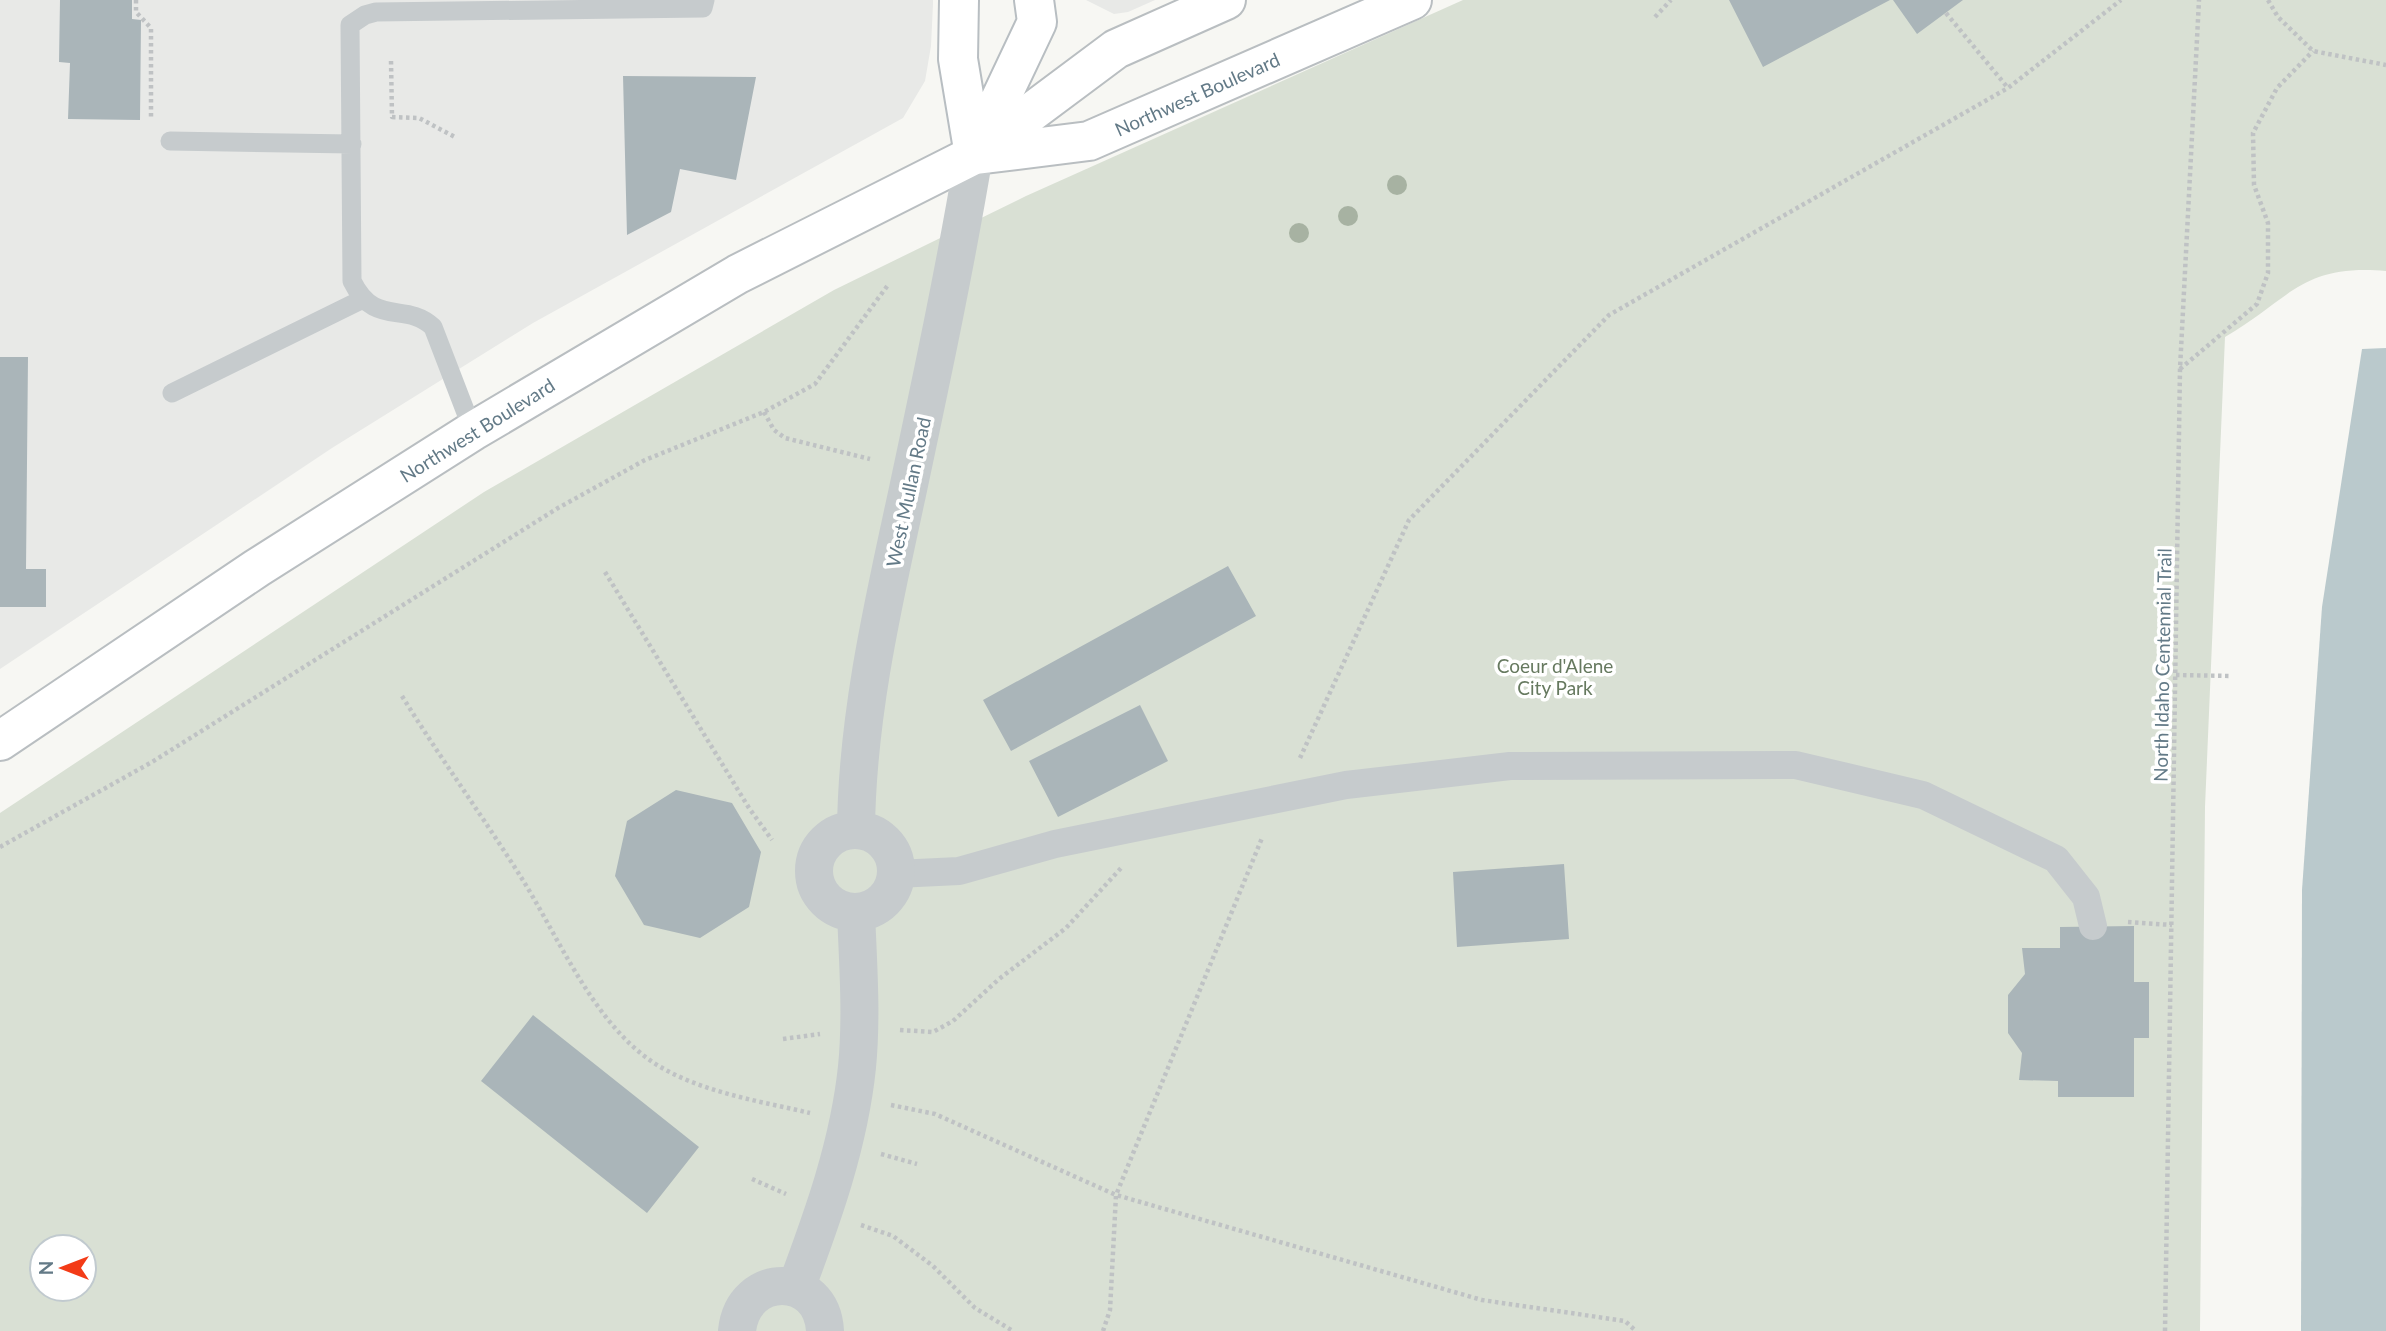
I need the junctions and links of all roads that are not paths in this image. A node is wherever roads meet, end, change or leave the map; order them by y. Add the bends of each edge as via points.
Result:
1 (705, 0) edge
2 (959, 0) edge
3 (1034, 0) edge
4 (1226, 0) edge
5 (1412, 0) edge
6 (170, 141) dead end
7 (352, 144) junction
8 (974, 155) junction
9 (363, 299) junction
10 (172, 393) dead end
11 (472, 431) junction
12 (0, 741) edge
13 (856, 830) junction
14 (896, 874) junction
15 (856, 912) junction
16 (2093, 926) dead end
17 (796, 1288) junction
18 (737, 1331) edge
19 (825, 1331) edge

1 - 7 lane via 703,8 365,15 350,25
2 - 8 main road via 958,59
3 - 8 main road via 1037,22
4 - 8 main road, Northwest Boulevard via 1116,49
5 - 8 main road, Northwest Boulevard via 1089,141
6 - 7 lane
7 - 9 lane via 352,281
8 - 11 main road, Northwest Boulevard via 738,274
8 - 13 street, West Mullan Road via 951,288 886,591 856,774
9 - 10 lane
9 - 11 lane via 374,309 426,320 433,327
11 - 12 main road, Northwest Boulevard
13 - 14 street via 868,832 889,848
13 - 15 street via 843,831 823,845 814,870 821,895 843,911
14 - 15 street via 879,905
14 - 16 street via 959,871 1029,850 1346,785 1510,766 1796,765 1923,795 2056,859 2086,897
15 - 17 street via 859,1031 854,1082 837,1172
17 - 18 street via 782,1285 755,1294 745,1304
17 - 19 street via 818,1306

